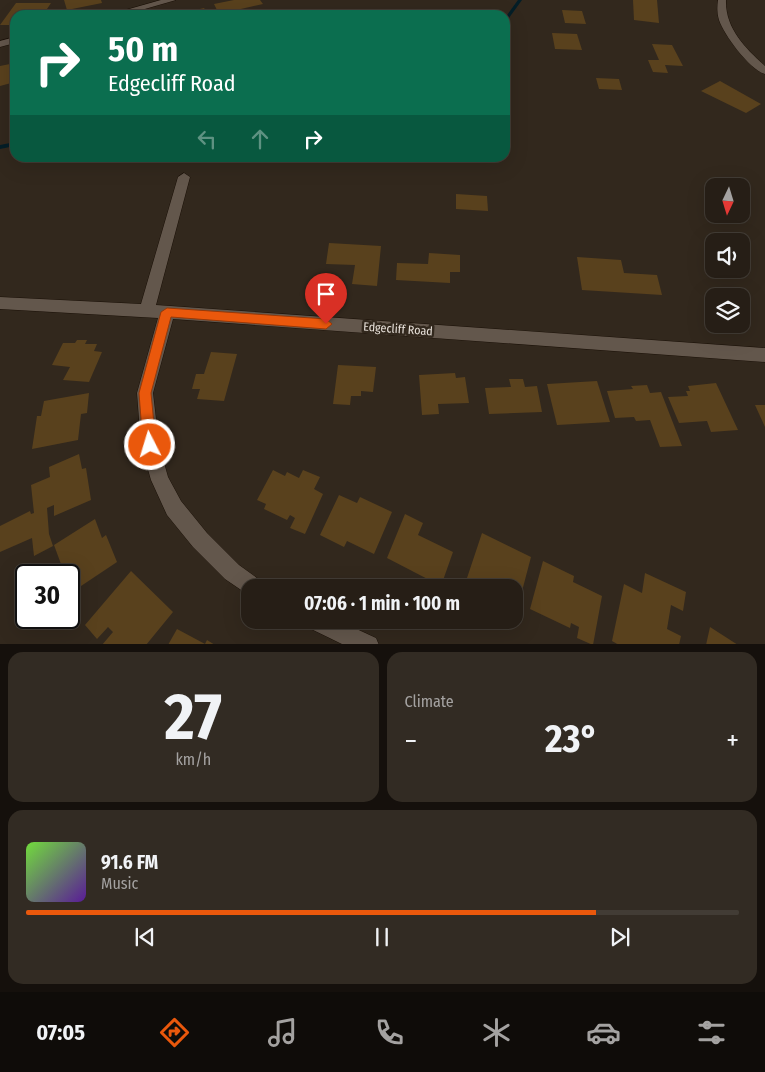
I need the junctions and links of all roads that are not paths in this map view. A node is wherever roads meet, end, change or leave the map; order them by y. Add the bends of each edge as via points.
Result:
1 (172, 0) edge
2 (722, 0) edge
3 (133, 10) edge
4 (765, 71) edge
5 (184, 177) dead end
6 (0, 303) edge
7 (147, 311) junction
8 (167, 312) junction
9 (765, 355) edge
10 (242, 579) edge
11 (335, 629) edge
12 (369, 644) edge

1 - 3 street
2 - 4 street via 720,8 727,26 740,46
5 - 7 street
6 - 7 street, Edgecliff Road
7 - 8 street, Edgecliff Road
8 - 9 street, Edgecliff Road
8 - 10 street via 145,393 150,445 160,480 174,508 200,540
11 - 12 street

